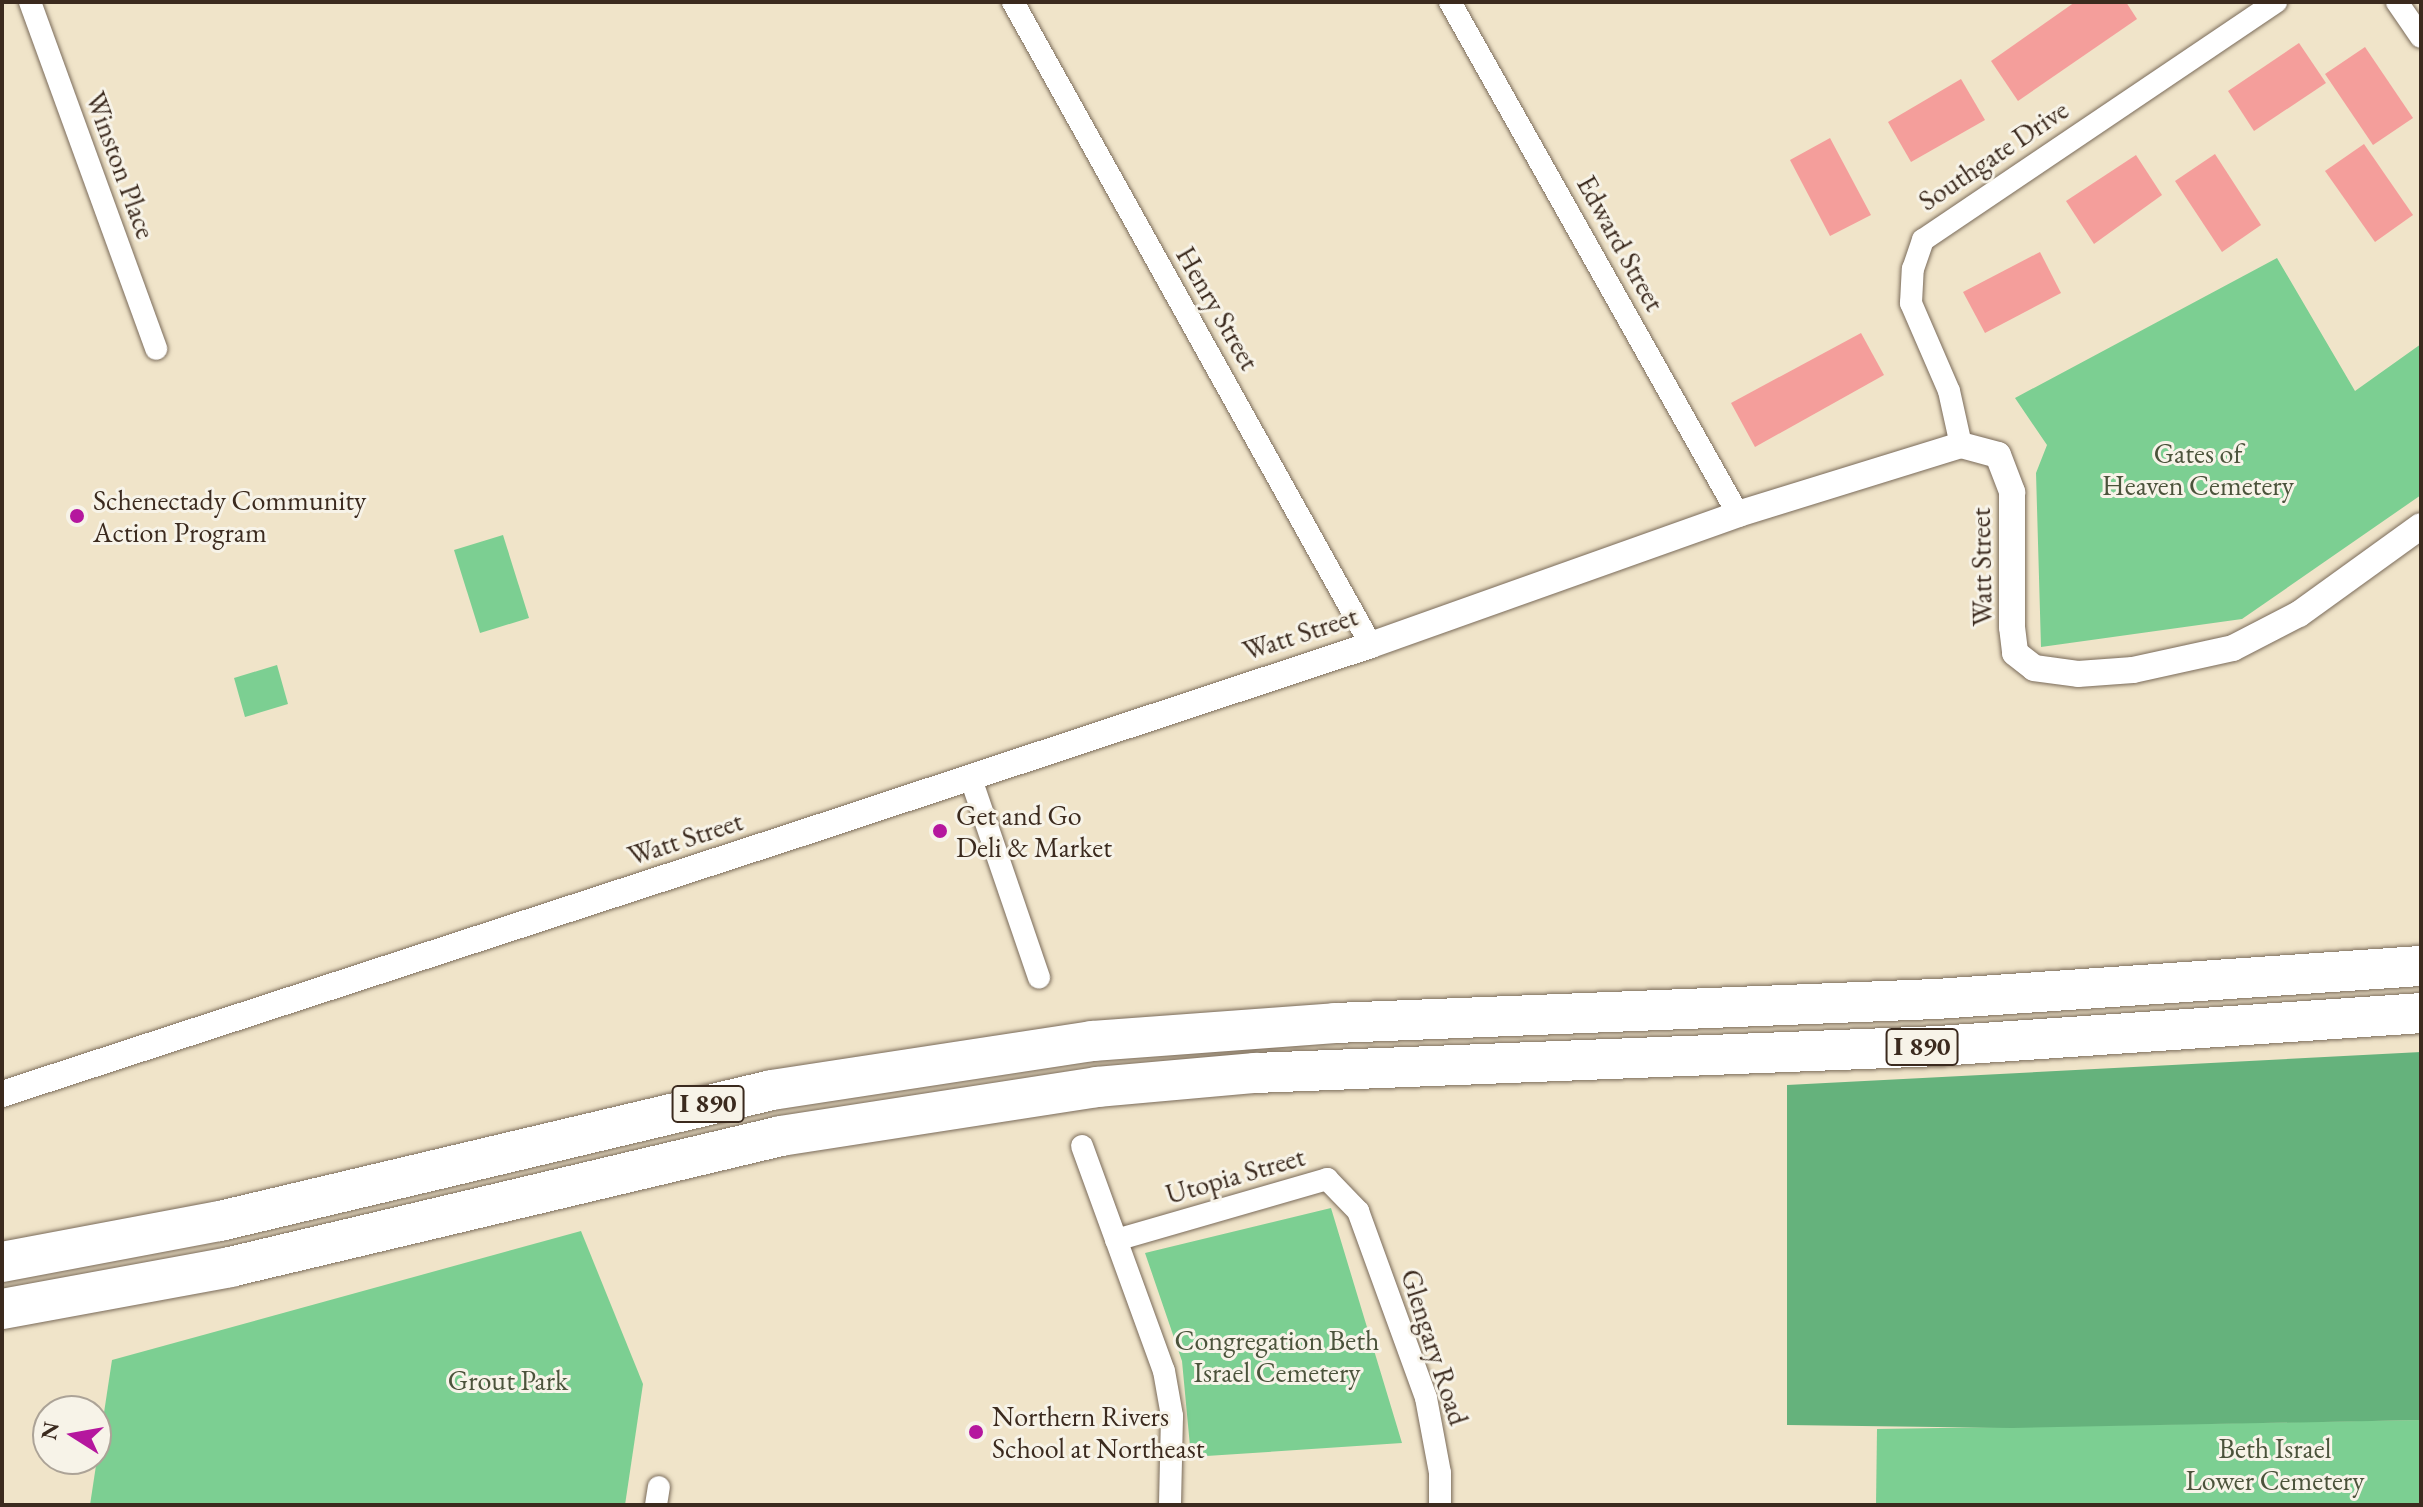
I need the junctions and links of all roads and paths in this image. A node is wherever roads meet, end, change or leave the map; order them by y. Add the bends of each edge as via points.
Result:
1 (30, 2) edge
2 (1013, 2) edge
3 (1450, 2) edge
4 (2276, 2) edge
5 (2397, 2) edge
6 (2421, 37) edge
7 (156, 349) dead end
8 (1961, 445) junction
9 (1738, 514) junction
10 (2421, 526) edge
11 (1371, 645) junction
12 (970, 776) junction
13 (2421, 966) edge
14 (1039, 978) dead end
15 (2421, 1013) edge
16 (2, 1094) edge
17 (1082, 1146) dead end
18 (1358, 1211) joint
19 (1116, 1240) junction
20 (2, 1262) edge
21 (2, 1309) edge
22 (1170, 1505) edge
23 (1440, 1505) edge

1 - 7 street, Winston Place
2 - 11 street, Henry Street
3 - 9 street, Edward Street
4 - 8 street, Southgate Drive via 1923,240 1913,269 1911,303 1949,391
5 - 6 street
8 - 9 street, Watt Street
8 - 10 street, Watt Street via 1998,455 2012,492 2015,653 2034,668 2078,674 2133,670 2233,648 2299,614
9 - 11 street, Watt Street
11 - 12 street, Watt Street
12 - 14 street
12 - 16 street, Watt Street
13 - 20 highway, I 890 via 1936,999 1321,1023 1092,1041 772,1090 220,1221
15 - 21 highway, I 890 via 1938,1046 1268,1073 1084,1089 781,1136 230,1267
17 - 19 street
18 - 19 street, Utopia Street via 1327,1179
18 - 23 street, Glengary Road via 1426,1398 1440,1473
19 - 22 street via 1164,1371 1172,1416

